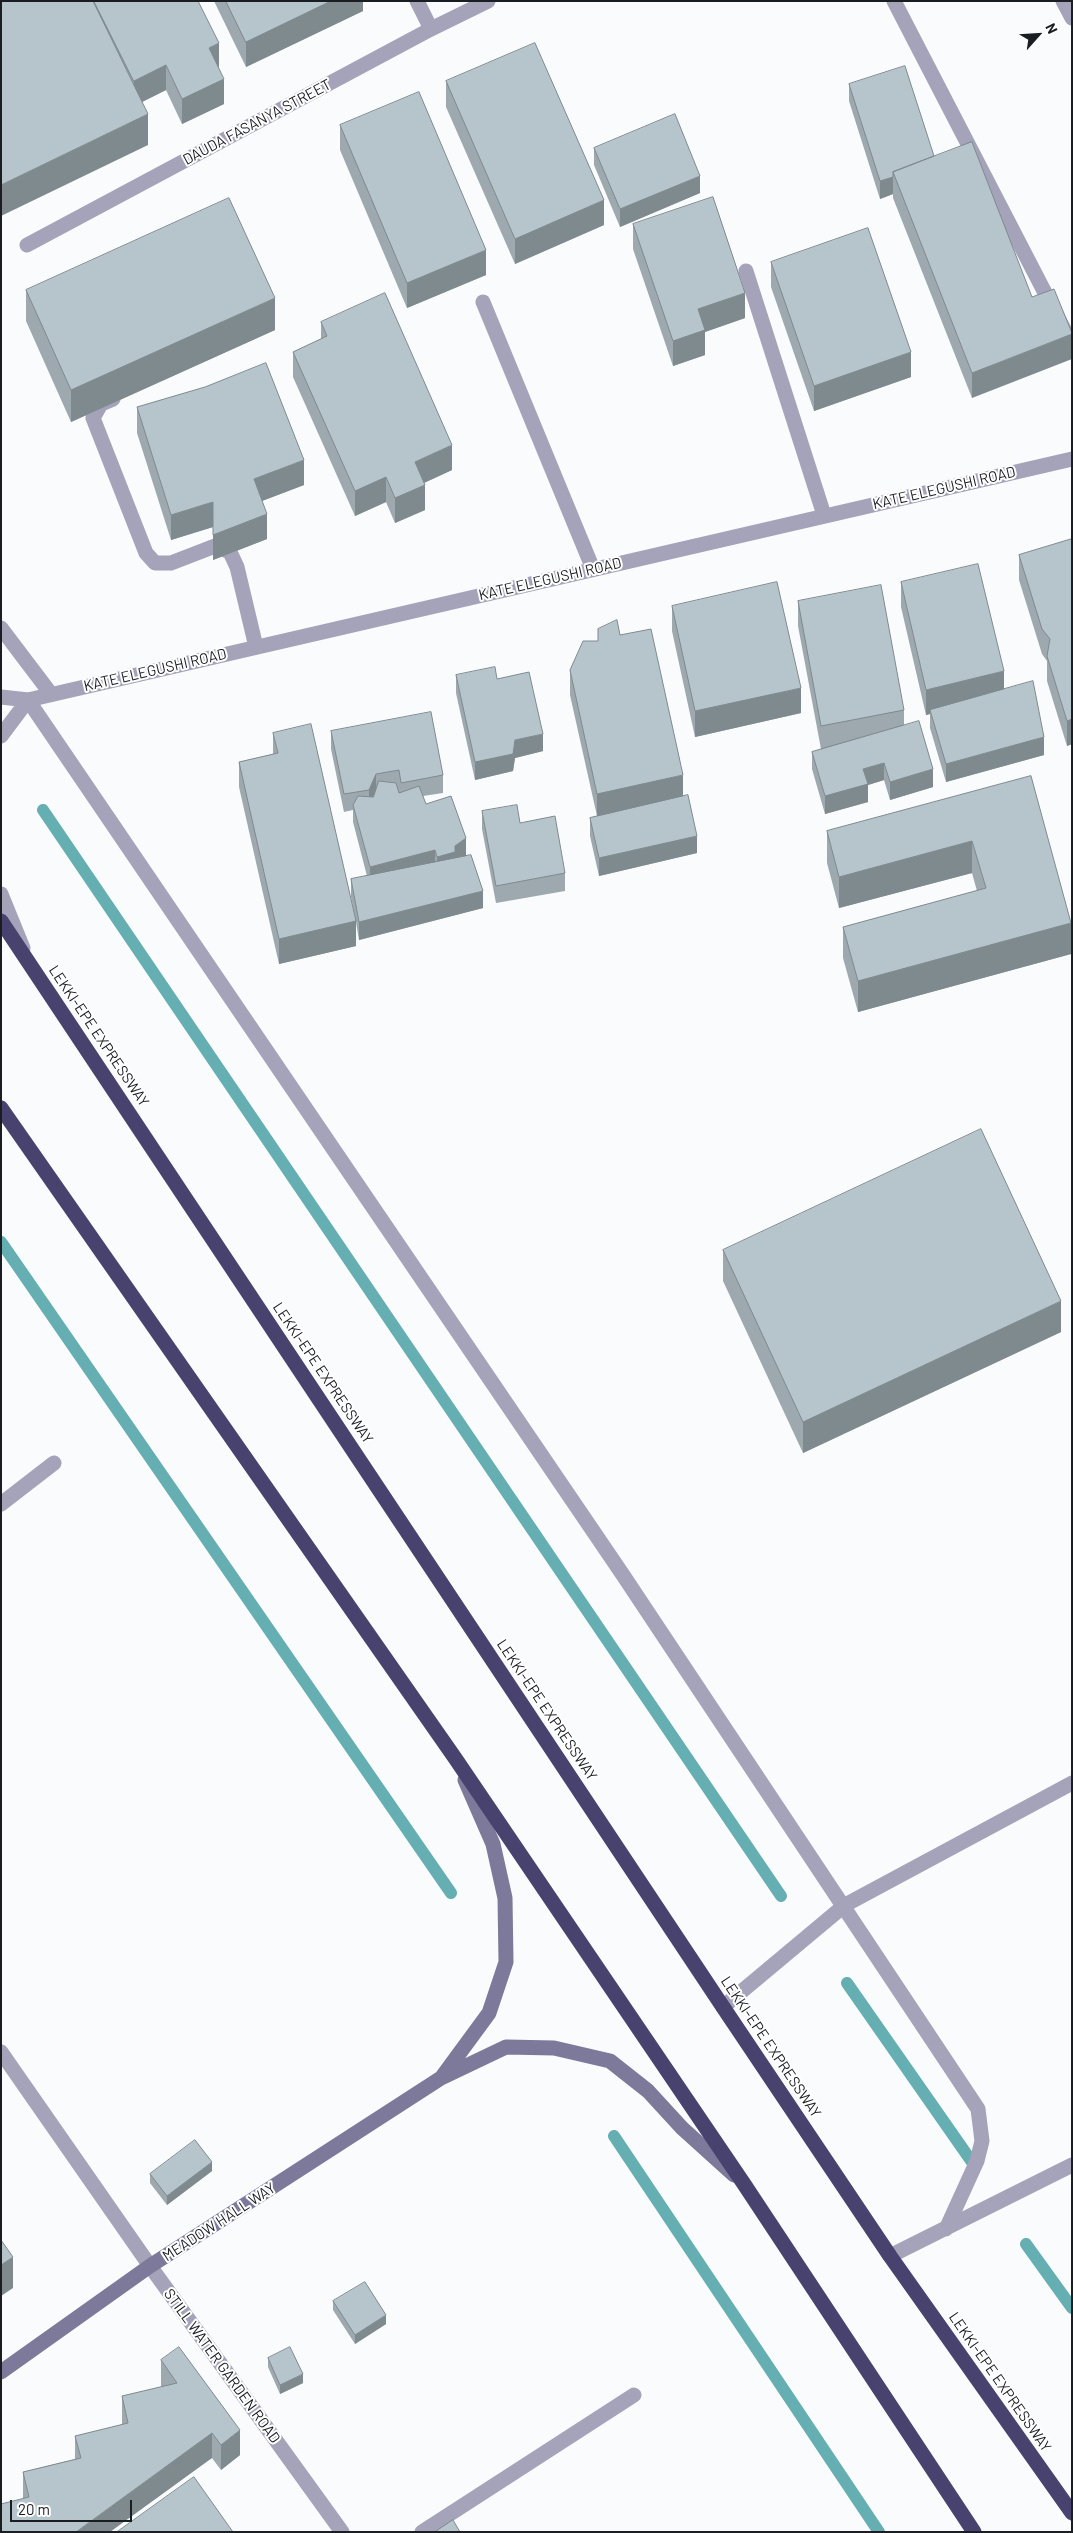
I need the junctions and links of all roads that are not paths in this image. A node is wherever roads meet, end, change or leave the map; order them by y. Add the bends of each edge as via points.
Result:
1 (417, 1) edge
2 (488, 1) edge
3 (894, 1) edge
4 (1062, 1) edge
5 (1072, 18) edge
6 (431, 29) junction
7 (28, 245) dead end
8 (746, 271) dead end
9 (483, 302) dead end
10 (1072, 346) edge
11 (128, 392) edge
12 (1072, 460) edge
13 (824, 515) junction
14 (594, 570) junction
15 (1, 628) edge
16 (256, 647) junction
17 (51, 694) junction
18 (1, 697) edge
19 (28, 700) junction
20 (1, 736) edge
21 (1, 894) edge
22 (1, 921) edge
23 (29, 961) junction
24 (1, 1108) edge
25 (54, 1463) dead end
26 (1, 1504) edge
27 (455, 1758) junction
28 (1072, 1782) edge
29 (845, 1905) junction
30 (723, 2007) junction
31 (1, 2052) edge
32 (441, 2078) junction
33 (1072, 2165) edge
34 (744, 2184) junction
35 (946, 2228) junction
36 (890, 2256) junction
37 (150, 2266) junction
38 (1, 2372) edge
39 (634, 2395) dead end
40 (1072, 2513) edge
41 (342, 2532) edge
42 (422, 2532) edge
43 (974, 2532) edge

1 - 6 street
2 - 6 street, DAUDA FASANYA STREET
3 - 10 street
4 - 5 street
6 - 7 street, DAUDA FASANYA STREET
8 - 13 street
9 - 14 street
11 - 16 street via 101,404 93,418 146,553 155,563 171,563 215,546 230,552 237,566
12 - 13 street, KATE ELEGUSHI ROAD
13 - 14 street, KATE ELEGUSHI ROAD
14 - 16 street, KATE ELEGUSHI ROAD
15 - 17 street
16 - 17 street, KATE ELEGUSHI ROAD
17 - 19 street, KATE ELEGUSHI ROAD
18 - 19 street, KATE ELEGUSHI ROAD
19 - 20 street
19 - 29 street
21 - 23 street
22 - 23 highway, LEKKI-EPE EXPRESSWAY
23 - 30 highway, LEKKI-EPE EXPRESSWAY
24 - 27 highway
25 - 26 street
27 - 32 street via 493,1844 505,1898 506,1962 489,2013
27 - 34 highway
28 - 29 street
29 - 30 street
29 - 35 street via 978,2109 982,2141 977,2161
30 - 36 highway, LEKKI-EPE EXPRESSWAY
31 - 37 street, STILL WATER GARDEN ROAD
32 - 34 street via 506,2046 554,2048 610,2061 648,2091 682,2128
32 - 37 street, MEADOW HALL WAY
33 - 35 street
34 - 43 highway
35 - 36 street
36 - 40 highway, LEKKI-EPE EXPRESSWAY
37 - 38 street, MEADOW HALL WAY
37 - 41 street, STILL WATER GARDEN ROAD
39 - 42 street

